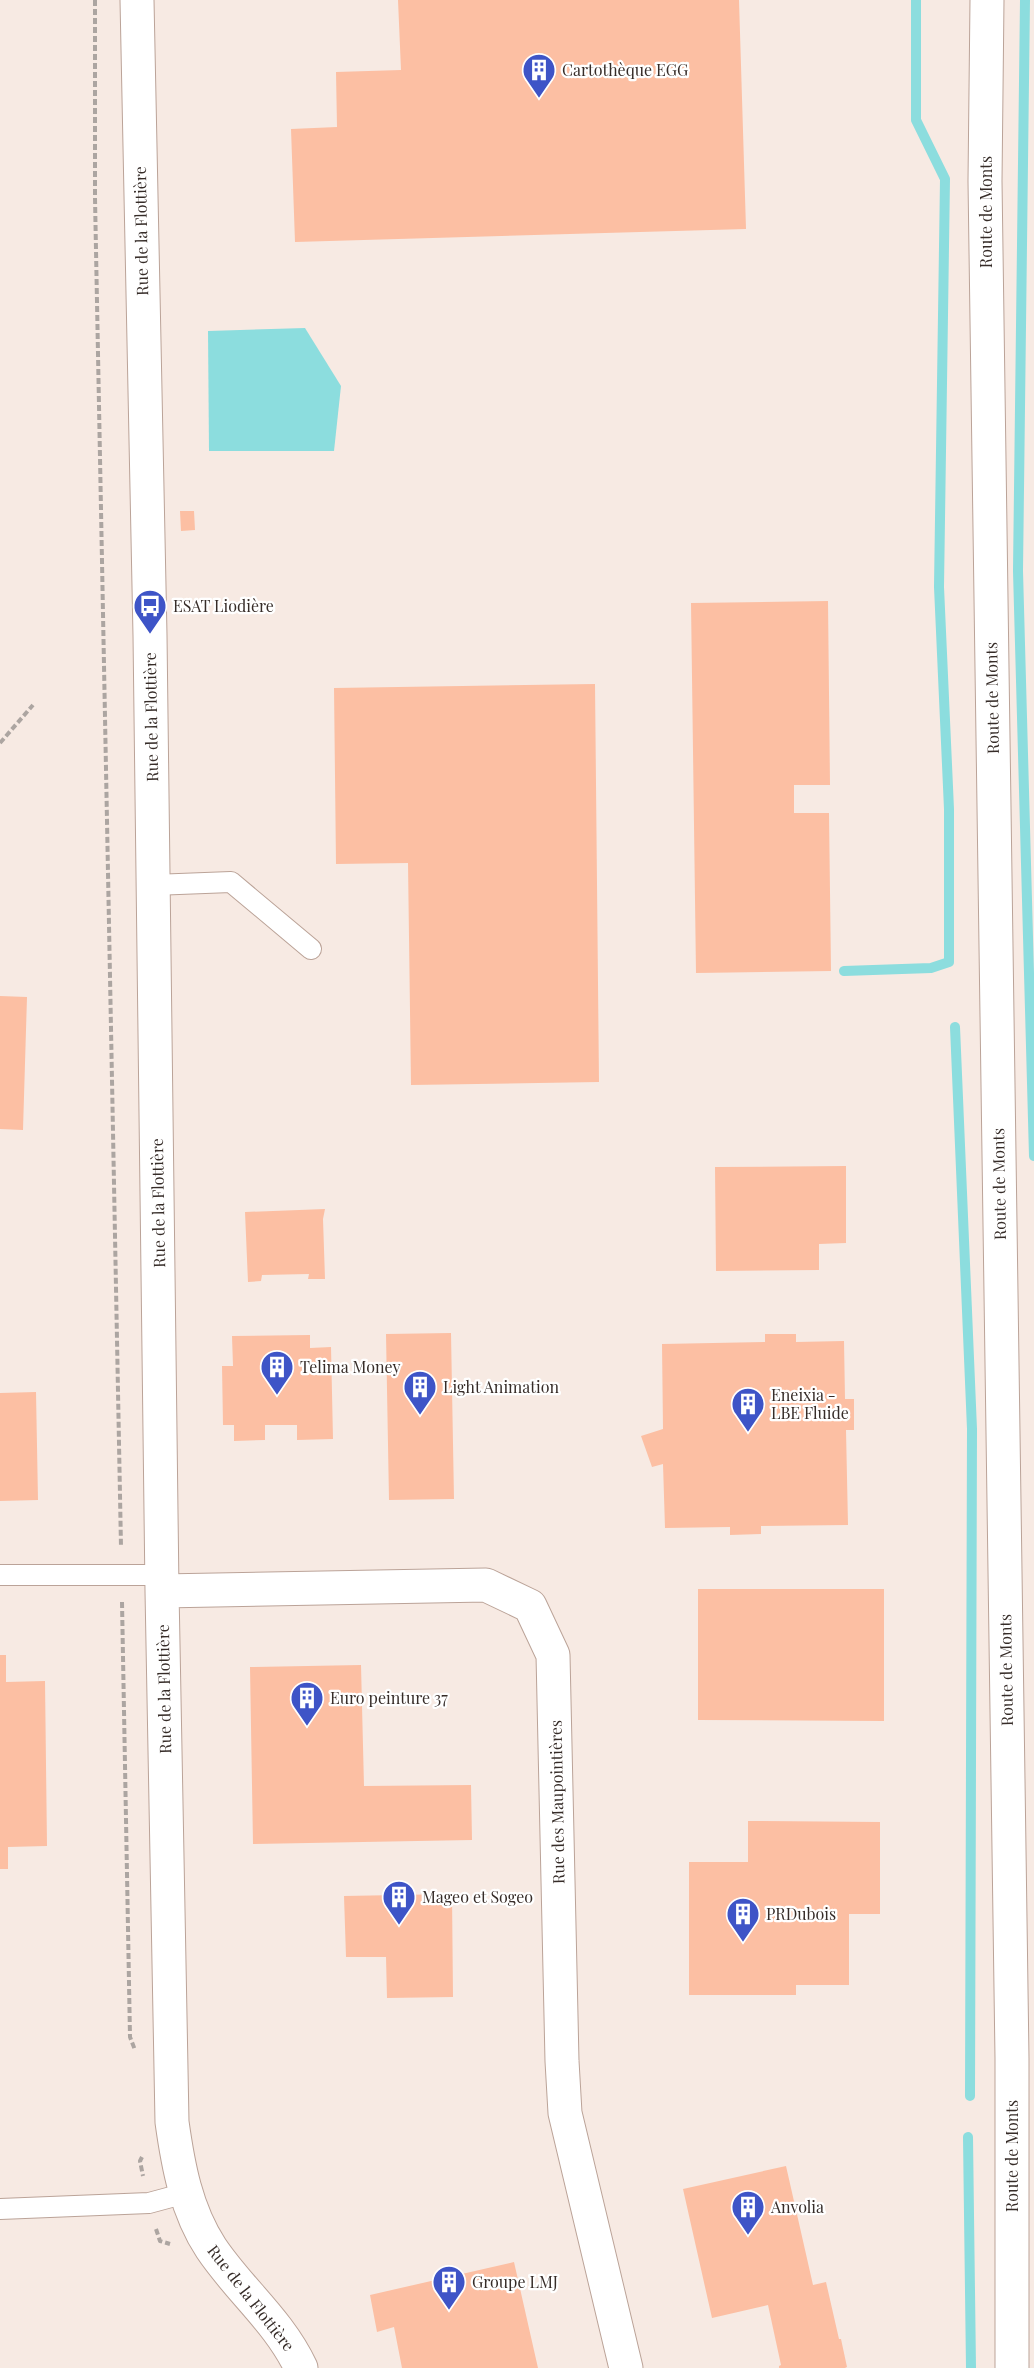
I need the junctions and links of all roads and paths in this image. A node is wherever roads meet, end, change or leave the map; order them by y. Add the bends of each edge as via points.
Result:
1 (137, 0) edge
2 (987, 0) edge
3 (33, 705) dead end
4 (0, 743) edge
5 (153, 885) junction
6 (311, 948) dead end
7 (0, 1575) edge
8 (162, 1583) junction
9 (186, 2193) junction
10 (0, 2209) edge
11 (298, 2364) edge
12 (626, 2368) edge
13 (1012, 2368) edge

1 - 5 street, Rue de la Flottière
2 - 13 street, Route de Monts via 985,181 1012,2058
3 - 4 path
5 - 6 lane via 231,882
5 - 8 street, Rue de la Flottière
7 - 8 lane
8 - 9 street, Rue de la Flottière via 172,2122
8 - 12 street, Rue des Maupointières via 486,1585 530,1606 553,1655 565,2113
9 - 10 lane via 149,2203
9 - 11 street, Rue de la Flottière via 210,2247 277,2327

